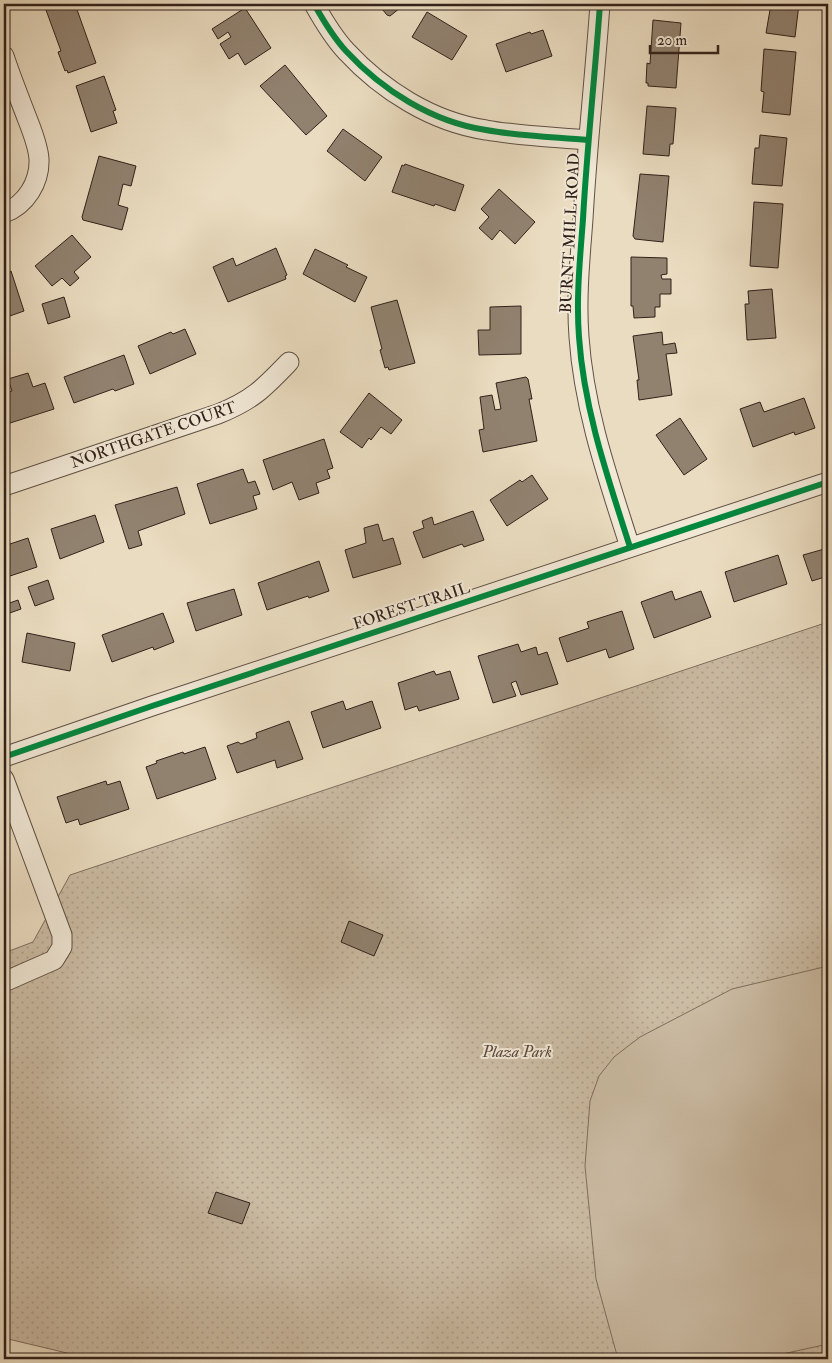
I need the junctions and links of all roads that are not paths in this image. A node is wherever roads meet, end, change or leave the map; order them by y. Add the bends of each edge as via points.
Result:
1 (314, 4) edge
2 (600, 4) edge
3 (4, 56) edge
4 (588, 140) junction
5 (4, 213) edge
6 (289, 362) dead end
7 (828, 482) edge
8 (4, 486) edge
9 (630, 546) junction
10 (4, 757) edge
11 (4, 779) edge
12 (4, 982) edge

1 - 4 street via 351,56 370,75 412,104 443,119 484,130
2 - 4 street, BURNT MILL ROAD
3 - 5 street via 39,158 38,175 31,191 20,204
4 - 9 street, BURNT MILL ROAD via 578,296 579,338 587,401 597,442
6 - 8 street, NORTHGATE COURT via 261,391 240,405
7 - 9 street, FOREST TRAIL
9 - 10 street, FOREST TRAIL
11 - 12 street via 62,935 62,947 54,960

